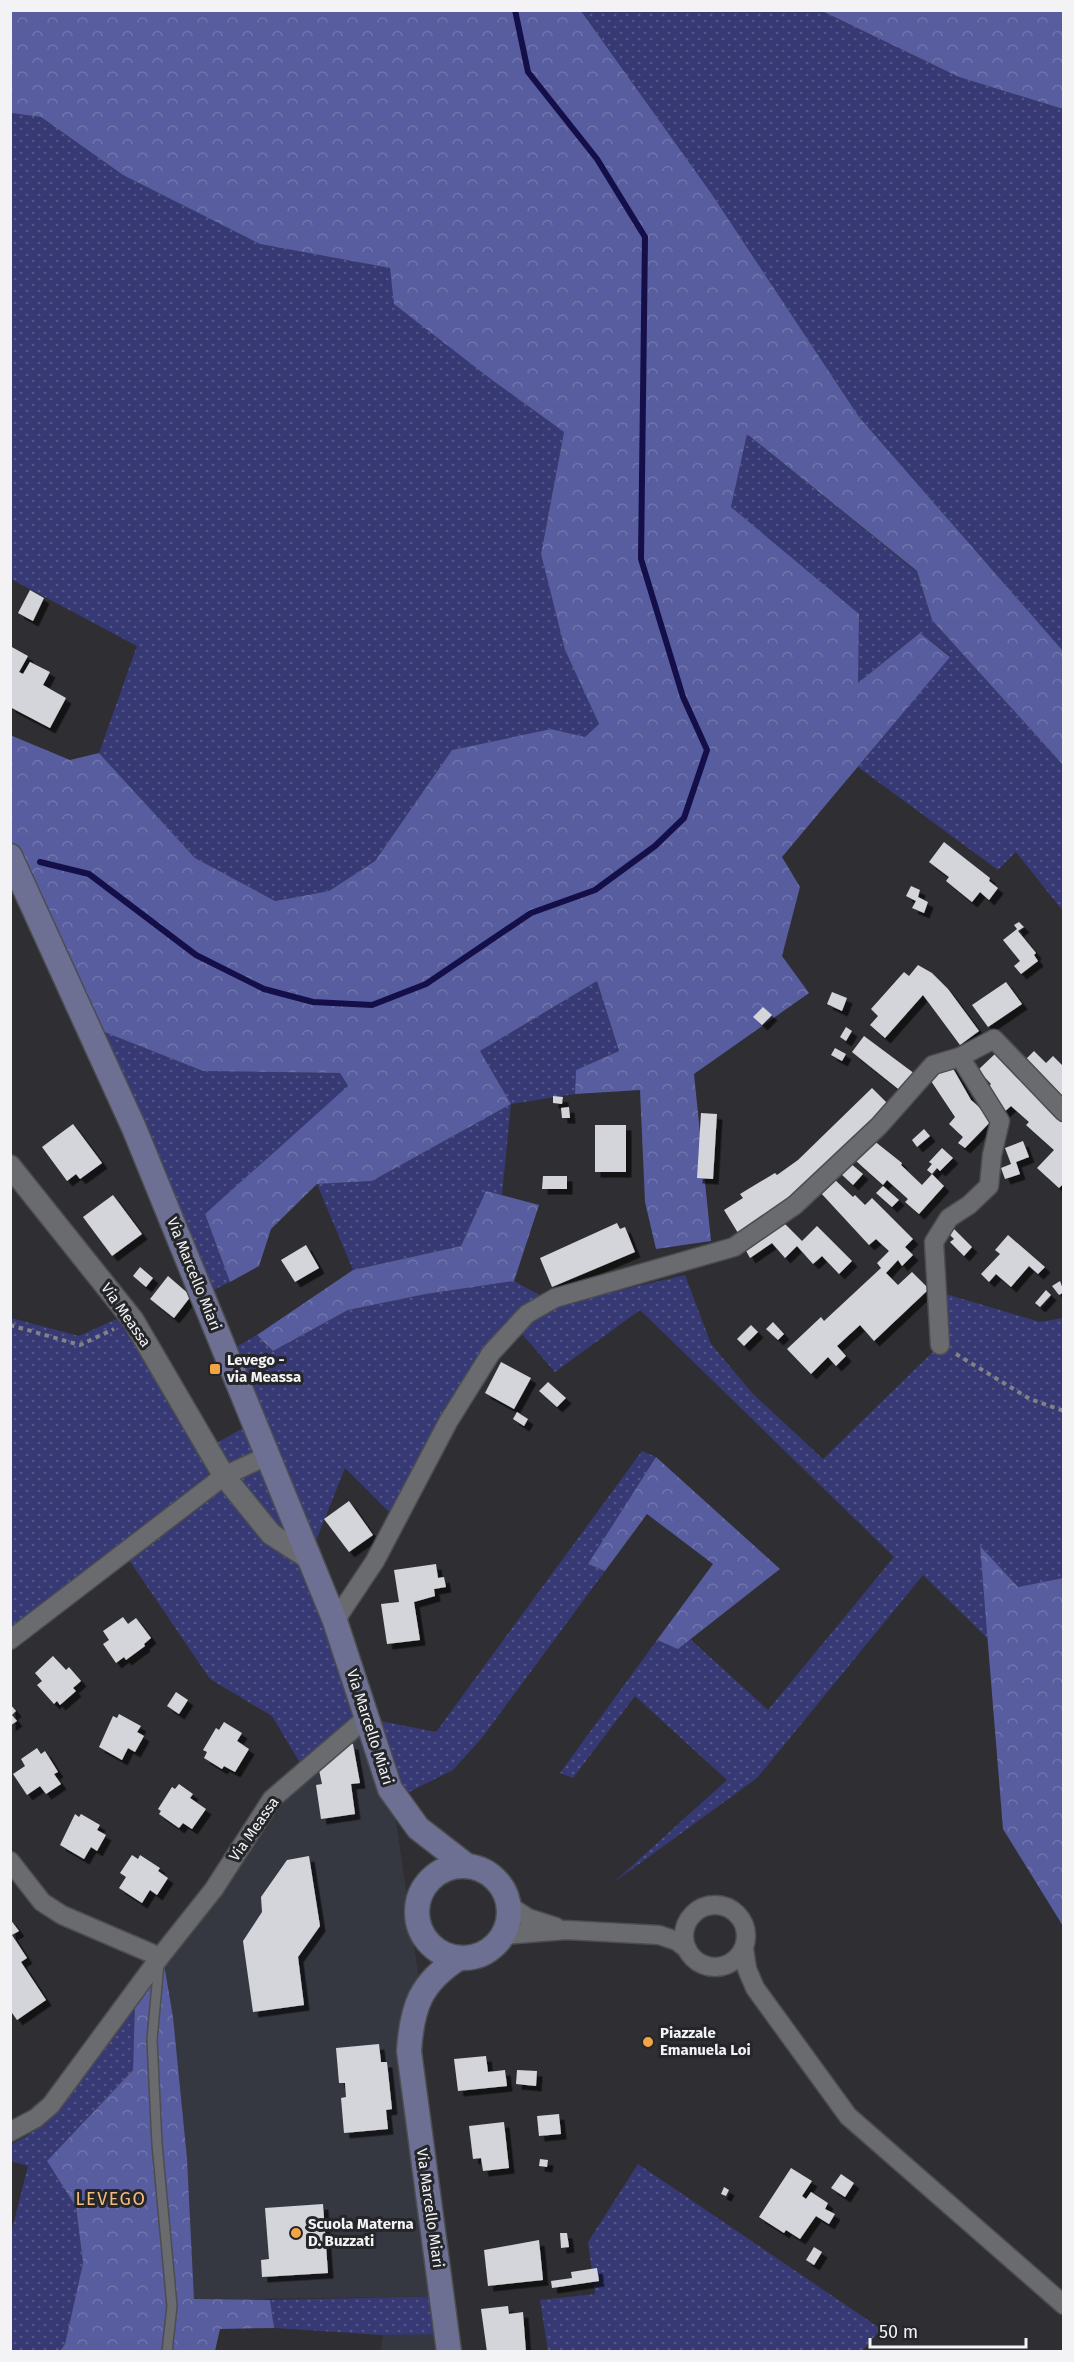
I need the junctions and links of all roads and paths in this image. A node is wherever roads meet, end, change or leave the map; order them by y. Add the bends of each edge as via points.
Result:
1 (10, 856) edge
2 (960, 1057) junction
3 (1064, 1112) edge
4 (10, 1166) edge
5 (133, 1320) junction
6 (10, 1325) edge
7 (940, 1345) joint
8 (1064, 1411) edge
9 (267, 1456) junction
10 (224, 1476) junction
11 (309, 1558) junction
12 (334, 1621) junction
13 (10, 1640) edge
14 (366, 1719) junction
15 (418, 1828) junction
16 (10, 1861) edge
17 (467, 1866) junction
18 (432, 1878) junction
19 (508, 1905) junction
20 (687, 1922) junction
21 (566, 1930) junction
22 (503, 1935) junction
23 (659, 1935) junction
24 (425, 1939) junction
25 (687, 1949) junction
26 (744, 1949) junction
27 (160, 1957) junction
28 (459, 1958) junction
29 (421, 1994) junction
30 (10, 2132) edge
31 (1064, 2305) edge
32 (167, 2352) edge
33 (449, 2352) edge

1 - 9 main road, Via Marcello Miari via 134,1128
2 - 3 street via 994,1039
2 - 7 street via 1000,1121 989,1186 949,1218 934,1242
2 - 12 street via 933,1065 879,1126 795,1205 734,1247 555,1298 527,1314 491,1353 454,1412 375,1561
4 - 5 street, Via Meassa
5 - 6 path via 80,1345
5 - 10 street, Via Meassa
7 - 8 path via 1030,1399
9 - 10 street
9 - 11 main road, Via Marcello Miari
10 - 11 street, Via Meassa via 271,1534
10 - 13 street
11 - 12 main road, Via Marcello Miari
12 - 14 main road, Via Marcello Miari
14 - 15 main road, Via Marcello Miari via 390,1789
14 - 27 street, Via Meassa via 272,1799 214,1889
15 - 17 main road, Via Marcello Miari
15 - 18 main road, Via Marcello Miari via 431,1853
16 - 27 street via 42,1902 62,1915
17 - 18 main road via 442,1870
17 - 19 main road, Via Marcello Miari via 494,1879
18 - 24 main road, Via Marcello Miari via 418,1900 418,1920
19 - 21 street via 528,1918
19 - 22 main road
20 - 23 street
20 - 25 street
20 - 26 street via 706,1905 728,1907 746,1929
21 - 22 street
21 - 23 street
22 - 28 main road, Via Marcello Miari via 484,1953
23 - 25 street
24 - 28 main road via 446,1955
24 - 29 main road, Via Marcello Miari
25 - 26 street via 693,1958 711,1967 730,1963
26 - 31 street via 755,1988 849,2116
27 - 30 street, Via Meassa via 51,2105
27 - 32 lane via 152,2040 172,2306
28 - 29 main road, Via Marcello Miari via 433,1977
29 - 33 main road, Via Marcello Miari via 413,2010 408,2051

